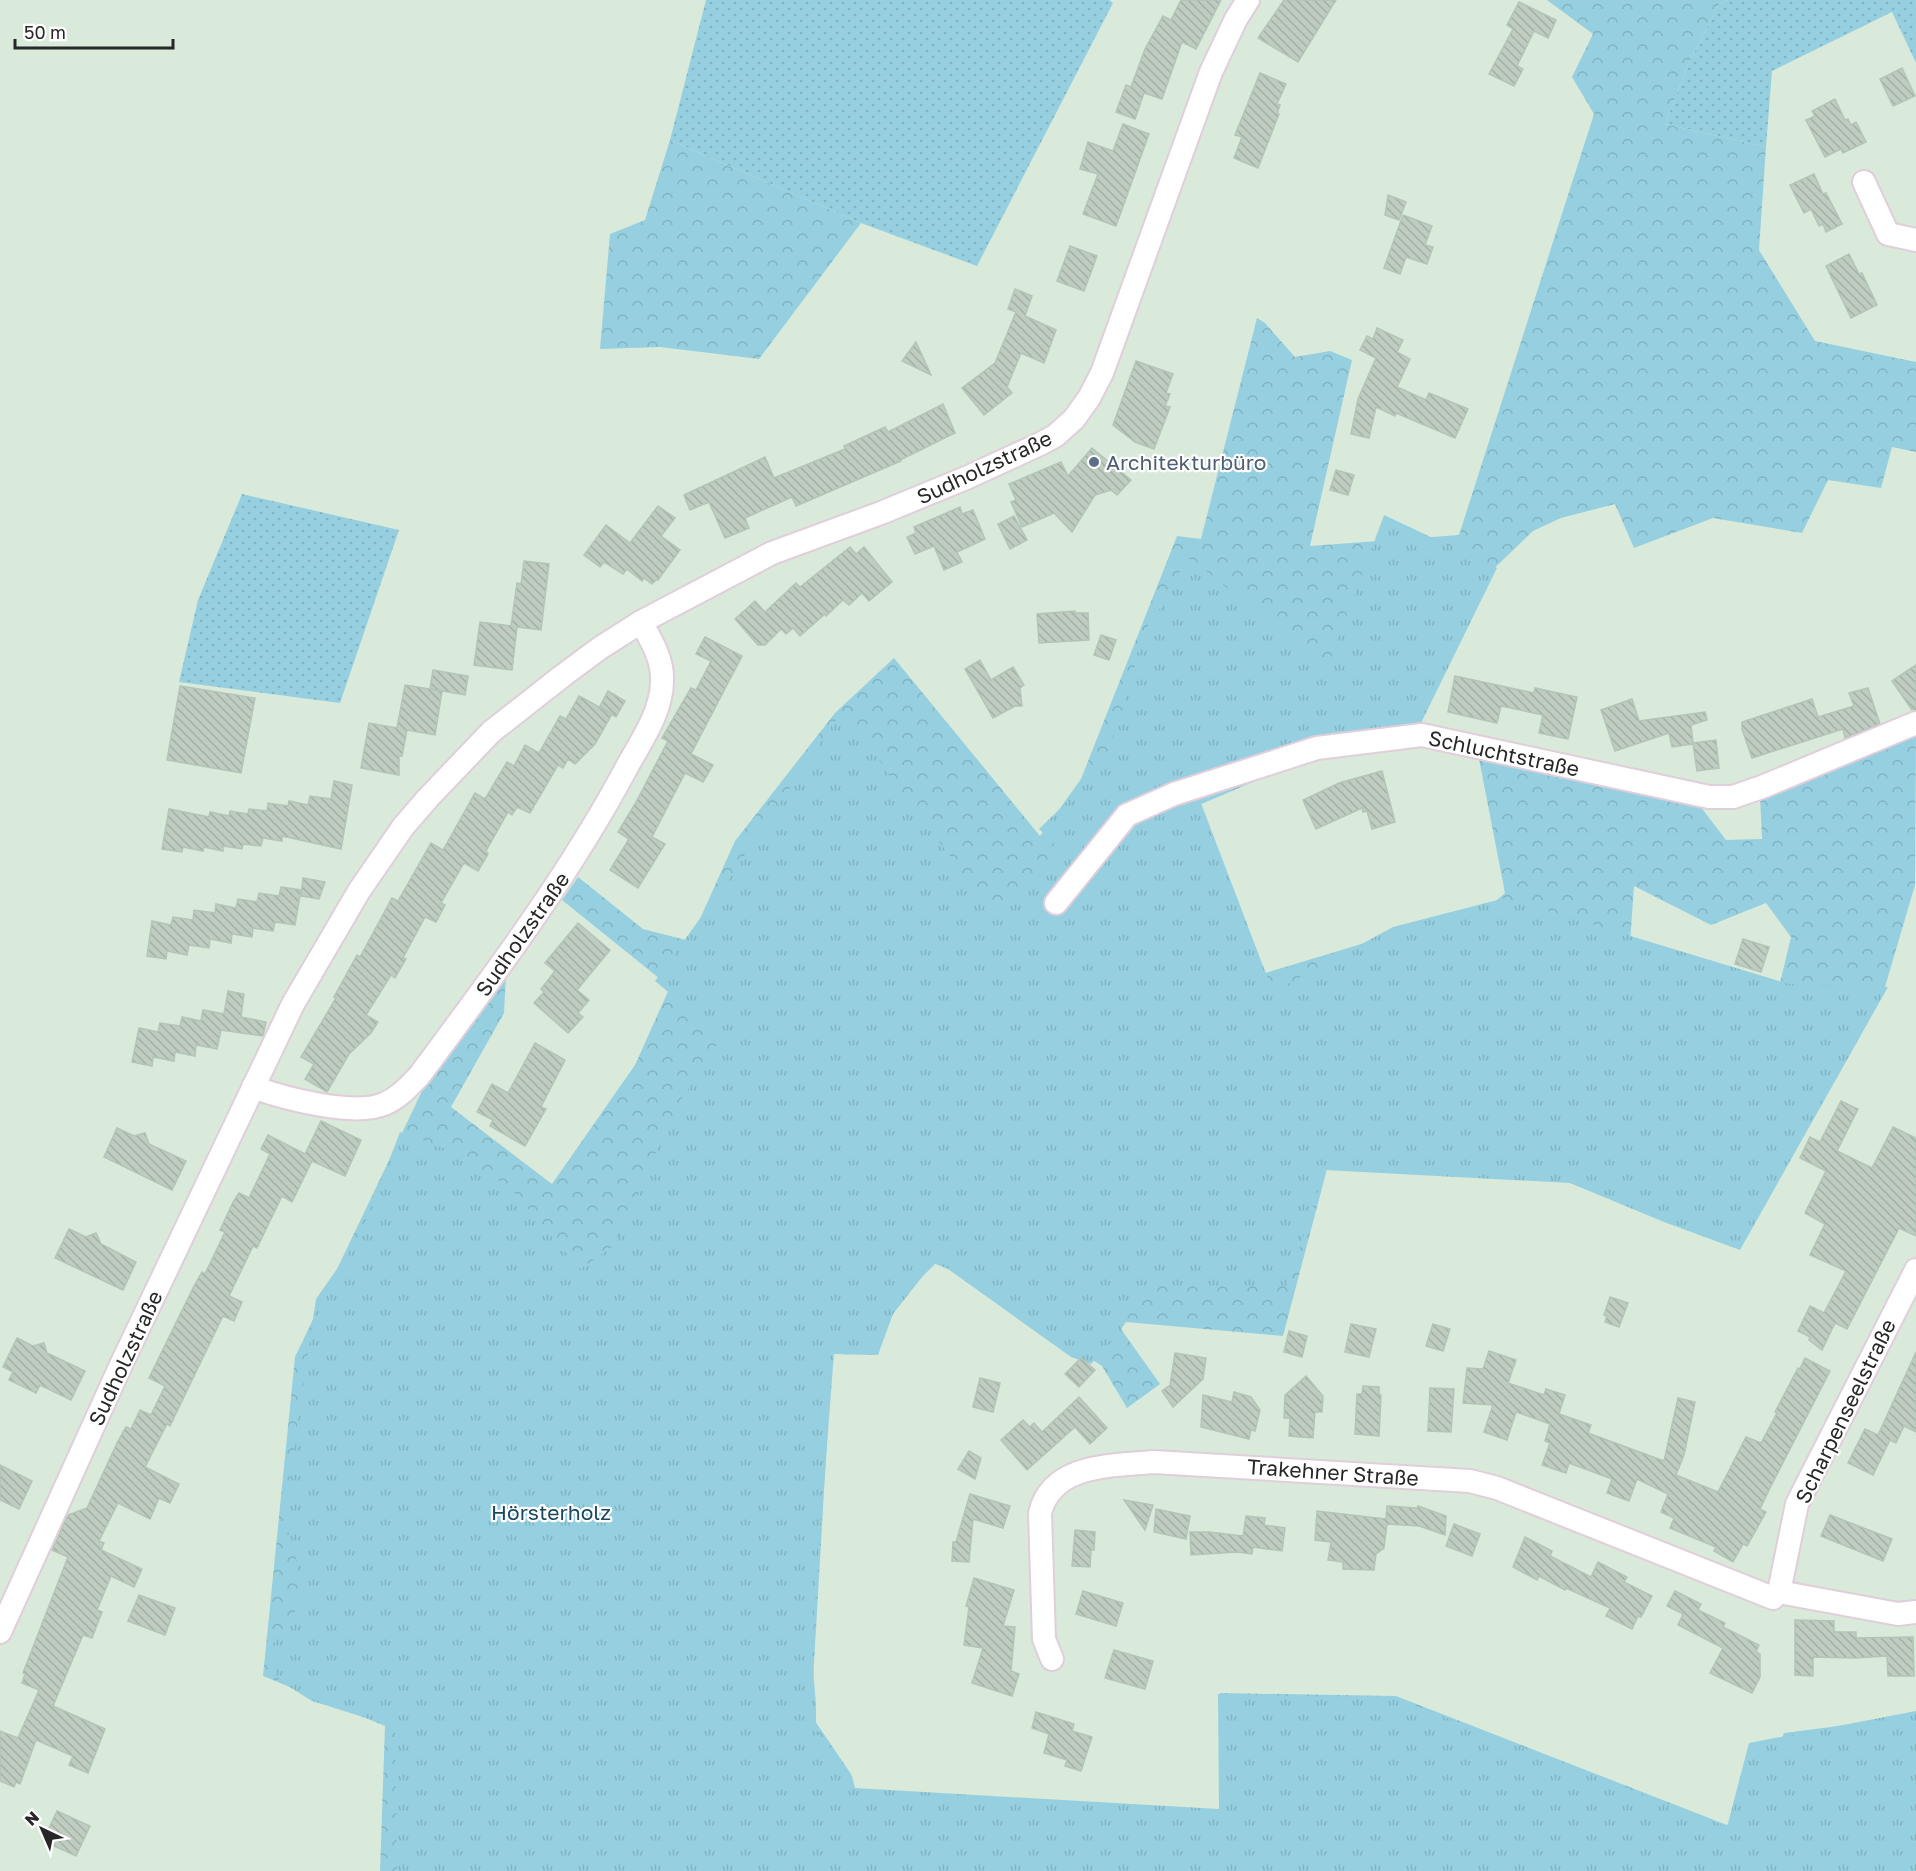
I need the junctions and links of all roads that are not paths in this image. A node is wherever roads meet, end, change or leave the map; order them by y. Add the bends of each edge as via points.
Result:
1 (1248, 0) edge
2 (1864, 182) dead end
3 (1916, 240) edge
4 (641, 622) junction
5 (1916, 723) edge
6 (1056, 903) dead end
7 (253, 1087) junction
8 (1916, 1270) edge
9 (1776, 1595) junction
10 (1916, 1612) edge
11 (0, 1632) edge
12 (1052, 1659) dead end

1 - 4 street, Sudholzstraße via 1211,72 1102,373 1074,419 1040,444 881,513 772,553
2 - 3 street via 1888,234
4 - 7 street, Sudholzstraße via 561,676 491,732 409,820 328,942 292,1004
4 - 7 street, Sudholzstraße via 658,657 663,682 645,734 550,896 419,1076 401,1095 382,1105 354,1108 298,1101
5 - 6 street, Schluchtstraße via 1733,797 1709,797 1422,735 1317,748 1174,794 1128,815
7 - 11 street, Sudholzstraße
8 - 9 street, Scharpenseelstraße via 1797,1504
9 - 10 street, Trakehner Straße via 1898,1614
9 - 12 street, Trakehner Straße via 1479,1482 1154,1462 1072,1474 1054,1487 1042,1503 1044,1639

